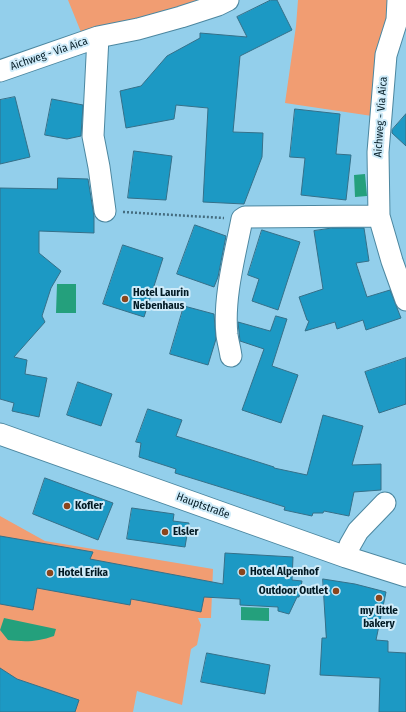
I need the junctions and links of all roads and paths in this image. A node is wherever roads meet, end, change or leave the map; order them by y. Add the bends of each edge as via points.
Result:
1 (228, 0) edge
2 (398, 0) edge
3 (402, 25) edge
4 (98, 37) junction
5 (0, 71) edge
6 (105, 211) joint
7 (379, 216) junction
8 (242, 219) junction
9 (406, 300) edge
10 (231, 356) dead end
11 (0, 434) edge
12 (385, 503) dead end
13 (346, 557) junction
14 (406, 576) edge

1 - 4 street, Aichweg - Via Aica via 181,17
2 - 3 street, Aichweg - Via Aica
3 - 7 street, Aichweg - Via Aica via 386,55 378,152
4 - 5 street, Aichweg - Via Aica
4 - 6 street, Aichweg - Via Aica via 93,136
6 - 8 path
7 - 8 street
7 - 9 street, Aichweg - Via Aica
8 - 10 street via 227,303 227,334
11 - 13 street, Hauptstraße
12 - 13 street via 358,531
13 - 14 street, Hauptstraße

